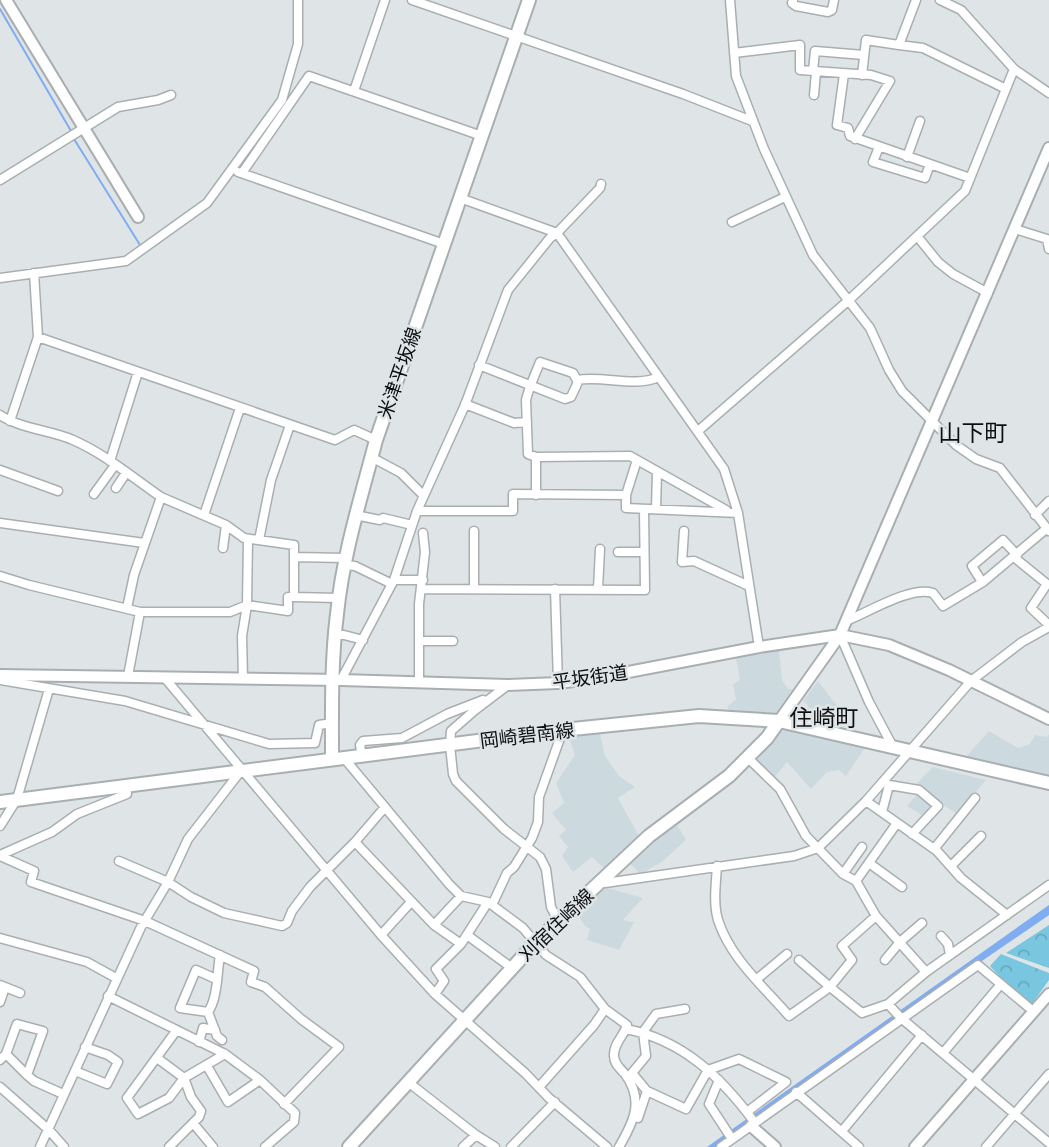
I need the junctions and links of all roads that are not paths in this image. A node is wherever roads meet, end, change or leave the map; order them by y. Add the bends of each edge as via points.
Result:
1 (6, 0) edge
2 (298, 0) edge
3 (385, 0) edge
4 (412, 0) edge
5 (529, 0) edge
6 (730, 0) edge
7 (793, 0) edge
8 (834, 0) edge
9 (916, 0) edge
10 (940, 0) edge
11 (517, 36) junction
12 (899, 45) junction
13 (734, 53) junction
14 (864, 55) junction
15 (1014, 69) junction
16 (815, 71) junction
17 (844, 74) junction
18 (862, 75) junction
19 (1006, 89) junction
20 (355, 91) junction
21 (1049, 93) edge
22 (171, 95) dead end
23 (814, 95) dead end
24 (752, 121) junction
25 (919, 121) dead end
26 (83, 129) junction
27 (482, 136) junction
28 (855, 139) junction
29 (879, 147) junction
30 (1049, 148) edge
31 (907, 157) junction
32 (930, 164) junction
33 (232, 170) junction
34 (242, 173) junction
35 (970, 178) junction
36 (0, 180) edge
37 (601, 184) dead end
38 (786, 197) junction
39 (460, 198) junction
40 (138, 217) dead end
41 (732, 222) dead end
42 (1014, 229) junction
43 (557, 233) junction
44 (917, 236) junction
45 (444, 244) junction
46 (1049, 249) edge
47 (34, 273) junction
48 (0, 278) edge
49 (988, 293) junction
50 (849, 300) junction
51 (38, 337) junction
52 (479, 365) junction
53 (138, 372) junction
54 (659, 377) junction
55 (577, 380) junction
56 (531, 385) junction
57 (465, 404) junction
58 (240, 408) junction
59 (0, 415) edge
60 (10, 421) junction
61 (933, 421) junction
62 (527, 422) junction
63 (290, 425) junction
64 (698, 431) junction
65 (376, 440) junction
66 (371, 457) junction
67 (536, 457) junction
68 (636, 460) junction
69 (112, 463) junction
70 (0, 470) edge
71 (657, 472) junction
72 (126, 473) junction
73 (116, 488) dead end
74 (58, 491) dead end
75 (94, 494) dead end
76 (424, 495) junction
77 (536, 495) junction
78 (626, 495) junction
79 (161, 497) junction
80 (1049, 501) edge
81 (643, 509) junction
82 (656, 509) junction
83 (417, 511) junction
84 (727, 511) junction
85 (738, 513) junction
86 (204, 515) junction
87 (355, 515) junction
88 (1035, 515) junction
89 (0, 523) edge
90 (226, 525) junction
91 (412, 525) junction
92 (1048, 530) edge
93 (474, 531) dead end
94 (684, 531) dead end
95 (423, 533) dead end
96 (248, 538) junction
97 (259, 540) junction
98 (144, 543) junction
99 (223, 548) dead end
100 (600, 549) dead end
101 (618, 552) dead end
102 (644, 552) junction
103 (1016, 556) junction
104 (294, 557) junction
105 (345, 561) junction
106 (1, 579) edge
107 (393, 582) junction
108 (982, 582) junction
109 (422, 585) junction
110 (749, 586) junction
111 (474, 588) junction
112 (555, 589) junction
113 (598, 589) junction
114 (295, 597) junction
115 (339, 598) junction
116 (247, 605) junction
117 (127, 608) junction
118 (140, 611) junction
119 (846, 621) junction
120 (1049, 626) edge
121 (335, 635) junction
122 (840, 635) junction
123 (363, 640) junction
124 (419, 641) junction
125 (453, 641) dead end
126 (759, 647) junction
127 (128, 676) junction
128 (0, 677) edge
129 (164, 677) junction
130 (243, 679) junction
131 (337, 680) junction
132 (971, 681) junction
133 (419, 682) junction
134 (558, 683) junction
135 (508, 685) junction
136 (49, 689) junction
137 (499, 693) junction
138 (1049, 719) edge
139 (779, 721) junction
140 (332, 723) junction
141 (202, 724) junction
142 (563, 730) junction
143 (450, 745) junction
144 (893, 747) junction
145 (908, 750) junction
146 (362, 756) junction
147 (748, 758) junction
148 (338, 759) junction
149 (241, 770) junction
150 (888, 781) junction
151 (1049, 783) edge
152 (126, 786) junction
153 (975, 798) dead end
154 (17, 799) junction
155 (866, 801) junction
156 (0, 802) edge
157 (385, 807) junction
158 (882, 812) junction
159 (897, 823) junction
160 (0, 826) edge
161 (912, 834) junction
162 (981, 836) dead end
163 (355, 842) junction
164 (527, 847) junction
165 (818, 848) junction
166 (862, 848) dead end
167 (934, 849) junction
168 (0, 856) edge
169 (119, 861) dead end
170 (869, 863) junction
171 (717, 866) junction
172 (951, 866) junction
173 (328, 870) junction
174 (844, 874) junction
175 (168, 881) junction
176 (602, 881) junction
177 (856, 881) junction
178 (1049, 885) edge
179 (902, 887) dead end
180 (461, 896) junction
181 (411, 902) junction
182 (490, 903) junction
183 (1007, 915) junction
184 (876, 916) junction
185 (145, 921) junction
186 (558, 921) junction
187 (922, 923) dead end
188 (434, 925) junction
189 (381, 934) junction
190 (467, 935) junction
191 (941, 936) dead end
192 (1, 941) edge
193 (536, 942) junction
194 (900, 942) junction
195 (461, 944) junction
196 (787, 954) dead end
197 (950, 954) junction
198 (220, 955) junction
199 (799, 960) dead end
200 (884, 960) dead end
201 (512, 968) junction
202 (926, 972) junction
203 (116, 978) junction
204 (216, 979) junction
205 (757, 979) junction
206 (1001, 984) junction
207 (2, 986) edge
208 (830, 987) junction
209 (20, 993) dead end
210 (435, 994) junction
211 (1049, 994) edge
212 (108, 996) junction
213 (0, 1002) edge
214 (888, 1004) junction
215 (605, 1009) junction
216 (685, 1009) dead end
217 (1033, 1011) junction
218 (208, 1012) junction
219 (901, 1018) junction
220 (465, 1021) junction
221 (626, 1029) junction
222 (215, 1030) junction
223 (176, 1031) junction
224 (643, 1032) junction
225 (922, 1035) junction
226 (222, 1040) dead end
227 (199, 1042) junction
228 (85, 1047) junction
229 (943, 1053) junction
230 (225, 1054) junction
231 (3, 1057) edge
232 (157, 1058) junction
233 (207, 1066) junction
234 (708, 1070) junction
235 (75, 1071) junction
236 (1049, 1074) edge
237 (27, 1075) junction
238 (184, 1078) junction
239 (975, 1079) junction
240 (260, 1080) junction
241 (719, 1080) junction
242 (408, 1082) junction
243 (0, 1087) edge
244 (539, 1087) junction
245 (648, 1091) junction
246 (796, 1092) junction
247 (64, 1094) junction
248 (555, 1102) junction
249 (284, 1104) junction
250 (747, 1112) junction
251 (1013, 1115) junction
252 (638, 1119) dead end
253 (193, 1123) junction
254 (753, 1124) junction
255 (49, 1130) junction
256 (842, 1131) junction
257 (476, 1135) junction
258 (732, 1139) junction
259 (1048, 1145) edge
260 (606, 1146) edge
261 (40, 1147) edge
262 (64, 1147) edge
263 (169, 1147) edge
264 (213, 1147) edge
265 (265, 1147) edge
266 (349, 1147) edge
267 (463, 1147) edge
268 (495, 1147) edge
269 (511, 1147) edge
270 (619, 1147) edge
271 (720, 1147) edge
272 (775, 1147) edge
273 (859, 1147) edge
274 (915, 1147) edge
275 (986, 1147) edge

1 - 26 street
2 - 33 street via 298,44 282,100
3 - 20 street
4 - 11 street
5 - 11 main road, 米津平坂線
6 - 13 street
7 - 8 street via 796,6 828,12
9 - 12 street
10 - 15 street via 961,10
11 - 24 street
11 - 27 main road, 米津平坂線
12 - 14 street via 866,40
12 - 19 street via 923,48
13 - 16 street via 800,46 800,70
13 - 24 street via 736,76
14 - 16 street via 815,51
14 - 18 street
15 - 19 street
15 - 21 street
16 - 17 street
16 - 23 street
17 - 18 street
17 - 28 street via 838,125 848,128
18 - 28 street via 890,81
19 - 35 street
20 - 27 street
20 - 34 street via 309,76
22 - 26 street via 118,107
24 - 38 street
25 - 31 street
26 - 36 street
26 - 40 street
27 - 39 main road, 米津平坂線
28 - 29 street
29 - 31 street
29 - 32 street via 873,162 925,178
30 - 42 street
31 - 32 street
32 - 35 street
33 - 34 street
33 - 47 street via 203,207 131,259
34 - 45 street
35 - 44 street via 965,191
37 - 43 street
38 - 41 street
38 - 50 street via 813,255
39 - 43 street
39 - 45 main road, 米津平坂線
42 - 46 street via 1047,239
42 - 49 street
43 - 52 street via 508,290
43 - 54 street
44 - 49 street via 938,262
44 - 50 street
45 - 65 main road, 米津平坂線
47 - 48 street
47 - 51 street
49 - 61 street
50 - 61 street via 870,328 902,391
50 - 64 street
51 - 53 street
51 - 60 street
52 - 56 street
52 - 57 street
53 - 58 street
53 - 69 street
54 - 55 street via 637,382
54 - 64 street
55 - 56 street via 570,399
55 - 56 street via 573,373 540,362
56 - 62 street
57 - 62 street via 514,423
57 - 76 street
58 - 63 street
58 - 86 street
59 - 60 street
60 - 69 street via 71,439
61 - 88 street via 975,459 1000,468
61 - 119 street
62 - 67 street via 528,454
63 - 65 street via 335,440 354,430
63 - 97 street via 271,480
64 - 85 street via 724,469
65 - 66 main road, 米津平坂線
66 - 76 street via 401,473
66 - 87 main road, 米津平坂線
67 - 68 street via 630,456
67 - 77 street
68 - 71 street
68 - 78 street
69 - 72 street
69 - 75 street
70 - 74 street
71 - 82 street
71 - 84 street
72 - 73 street
72 - 79 street
76 - 83 street
77 - 78 street
77 - 83 street via 513,494 513,511
78 - 81 street via 626,508
79 - 86 street
79 - 98 street
80 - 88 street
81 - 82 street
81 - 102 street
82 - 84 street
83 - 91 street
84 - 85 street
85 - 110 street
86 - 90 street
87 - 91 street
87 - 105 main road, 米津平坂線
88 - 92 street
89 - 98 street
90 - 96 street
90 - 99 street
91 - 107 street
92 - 103 street
93 - 111 street
94 - 110 street via 682,562 694,561
95 - 109 street
96 - 97 street
96 - 116 street
97 - 104 street via 294,545
98 - 117 street
100 - 113 street
101 - 102 street
102 - 113 street via 645,590
103 - 108 street
103 - 108 street via 1003,540 972,566
103 - 120 street via 1047,584 1031,608
104 - 105 street
104 - 114 street
105 - 107 street
105 - 115 main road, 米津平坂線
106 - 117 street
107 - 109 street
107 - 123 street
108 - 119 street via 943,606 933,593 923,592 902,596
109 - 111 street
109 - 124 street
110 - 126 street
111 - 112 street
112 - 113 street
112 - 134 street
114 - 115 street
114 - 116 street via 288,597 288,611
115 - 121 main road, 米津平坂線
116 - 118 street via 230,612
116 - 130 street
117 - 118 street
118 - 127 street
119 - 122 street
120 - 132 street
121 - 123 street
121 - 131 main road, 米津平坂線
122 - 126 street, 平坂街道
122 - 132 street via 889,645
122 - 139 street
122 - 144 street
123 - 131 street
124 - 125 street
124 - 133 street
126 - 134 street, 平坂街道
127 - 128 street
127 - 129 street
128 - 136 street
129 - 130 street
129 - 141 street
130 - 131 street
131 - 133 street, 平坂街道
131 - 140 main road, 米津平坂線
132 - 138 street
132 - 145 street
133 - 135 street, 平坂街道
134 - 135 street, 平坂街道
135 - 137 street
136 - 141 street via 125,701
136 - 154 street
137 - 143 street via 450,731
137 - 146 street via 402,738 363,741
139 - 142 main road, 岡崎碧南線 via 699,716
139 - 144 main road, 岡崎碧南線
139 - 147 main road, 刈宿住崎線
140 - 141 street via 319,725 315,743 269,744
140 - 148 main road, 米津平坂線
141 - 149 street
142 - 143 main road, 岡崎碧南線
142 - 164 street
143 - 146 main road, 岡崎碧南線
143 - 164 street via 456,781
144 - 145 main road, 岡崎碧南線
145 - 150 street
145 - 151 main road, 岡崎碧南線
146 - 148 main road, 岡崎碧南線
147 - 165 street via 780,789 806,836
147 - 176 main road, 刈宿住崎線 via 649,836
148 - 149 main road, 岡崎碧南線
148 - 157 street
149 - 152 main road, 岡崎碧南線
149 - 173 street
149 - 175 street via 188,839
150 - 155 street
150 - 158 street
150 - 161 street via 919,790 938,806
152 - 154 main road, 岡崎碧南線
152 - 168 street via 127,794 78,814 52,832
153 - 167 street
154 - 156 main road, 岡崎碧南線
154 - 160 street
155 - 158 street
155 - 165 street
157 - 163 street
157 - 180 street
158 - 159 street
159 - 161 street
159 - 170 street
161 - 167 street
162 - 172 street
163 - 173 street
163 - 181 street
164 - 182 street
164 - 186 street via 546,869 551,907
165 - 171 street via 794,856
165 - 174 street
166 - 174 street
167 - 172 street
168 - 185 street via 34,872 31,882
169 - 175 street
170 - 177 street
170 - 179 street
171 - 176 street
171 - 205 street via 718,920 734,954
172 - 183 street
173 - 175 street via 282,926 224,913
173 - 189 street
174 - 177 street
175 - 185 street
176 - 186 main road, 刈宿住崎線
177 - 184 street
178 - 183 street
180 - 182 street
180 - 188 street
181 - 188 street
181 - 189 street
182 - 190 street
182 - 193 street
183 - 197 street
184 - 194 street
184 - 208 street via 842,946 852,960
185 - 198 street
185 - 203 street
186 - 193 main road, 刈宿住崎線
187 - 194 street
188 - 195 street
189 - 210 street
190 - 195 street
190 - 201 street
191 - 197 street
192 - 203 street via 87,962
193 - 201 main road, 刈宿住崎線
193 - 215 street via 546,955 580,977
194 - 200 street
194 - 202 street
195 - 210 street via 436,969 443,981
196 - 205 street
197 - 202 street
198 - 204 street
198 - 249 street via 254,971 251,982 265,987 339,1047
199 - 208 street
201 - 220 main road, 刈宿住崎線
202 - 214 street
203 - 212 street
204 - 218 street
204 - 218 street via 196,970 180,1008
205 - 208 street via 789,1016
206 - 217 street
206 - 219 street via 978,965
206 - 229 street
207 - 209 street
207 - 213 street
208 - 214 street via 862,1013
210 - 220 street
211 - 217 street
212 - 223 street
212 - 228 street
214 - 219 street
215 - 221 street via 627,1025
215 - 244 street
216 - 224 street via 656,1014
217 - 239 street
218 - 222 street
219 - 225 street
219 - 246 street
220 - 242 main road, 刈宿住崎線
220 - 244 street
221 - 224 street
221 - 270 street via 615,1047 614,1060 631,1084 636,1114
222 - 226 street
222 - 227 street via 204,1028
223 - 227 street
223 - 232 street
224 - 234 street via 667,1041
224 - 245 street via 646,1056 632,1073
225 - 229 street
225 - 256 street
227 - 230 street
228 - 235 street
228 - 235 street via 118,1062 107,1084
229 - 239 street
230 - 233 street
230 - 240 street
231 - 237 street
231 - 237 street via 17,1024 43,1031
232 - 238 street
232 - 238 street via 127,1098 138,1114 169,1098
233 - 238 street
233 - 240 street via 228,1102
234 - 241 street
234 - 245 street via 686,1109
234 - 250 street via 739,1059 786,1082
235 - 247 street
236 - 251 street
237 - 247 street
238 - 253 street via 201,1111
239 - 251 street
239 - 274 street
240 - 249 street
241 - 250 street
241 - 258 street via 709,1104
242 - 257 street
242 - 266 main road, 刈宿住崎線
243 - 255 street
244 - 248 street
245 - 252 street
246 - 254 street
246 - 256 street
247 - 255 street
248 - 260 street
248 - 269 street
249 - 265 street via 295,1113 294,1122
250 - 254 street
251 - 259 street
251 - 275 street
253 - 263 street
253 - 264 street
254 - 258 street
254 - 272 street
255 - 261 street
255 - 262 street
256 - 273 street
257 - 267 street
257 - 268 street
258 - 271 street

